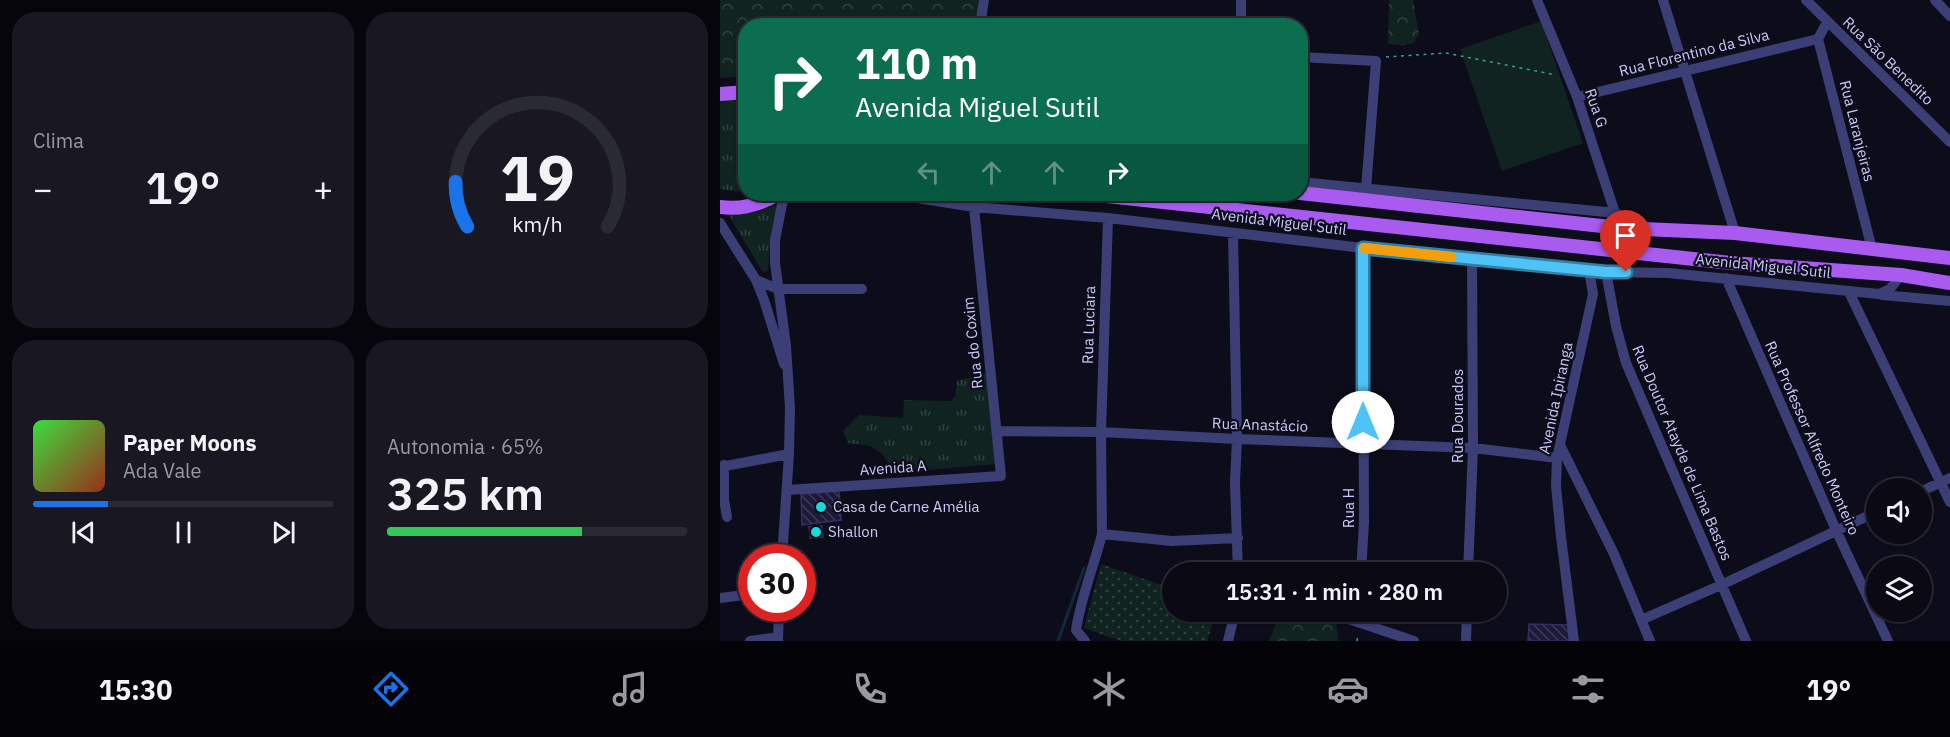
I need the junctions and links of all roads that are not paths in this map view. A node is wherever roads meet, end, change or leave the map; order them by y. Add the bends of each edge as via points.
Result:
1 (984, 0) edge
2 (1241, 0) edge
3 (1537, 0) edge
4 (1663, 0) edge
5 (1806, 0) edge
6 (1935, 0) edge
7 (1950, 16) edge
8 (981, 18) edge
9 (1241, 18) edge
10 (1827, 22) junction
11 (1818, 39) junction
12 (1308, 57) edge
13 (1686, 70) junction
14 (738, 93) edge
15 (720, 94) edge
16 (1577, 98) junction
17 (1950, 142) edge
18 (1308, 183) edge
19 (1366, 189) junction
20 (1308, 194) edge
21 (763, 201) edge
22 (783, 201) edge
23 (937, 201) edge
24 (1153, 201) edge
25 (720, 207) edge
26 (975, 207) junction
27 (1616, 213) junction
28 (1108, 219) junction
29 (720, 223) edge
30 (1620, 228) junction
31 (1735, 233) junction
32 (1233, 234) junction
33 (1363, 248) junction
34 (1872, 249) junction
35 (1950, 258) edge
36 (1472, 259) junction
37 (1589, 270) junction
38 (1606, 272) junction
39 (1901, 275) junction
40 (1726, 278) junction
41 (756, 280) junction
42 (1950, 283) edge
43 (778, 289) junction
44 (862, 289) dead end
45 (1848, 292) junction
46 (1879, 294) junction
47 (1950, 301) edge
48 (788, 377) junction
49 (997, 431) junction
50 (1101, 432) junction
51 (1237, 440) junction
52 (1363, 444) junction
53 (1560, 445) junction
54 (1473, 448) junction
55 (789, 454) junction
56 (1557, 458) junction
57 (721, 467) edge
58 (1001, 476) joint
59 (1946, 480) edge
60 (1932, 486) edge
61 (787, 490) junction
62 (722, 500) edge
63 (1950, 502) edge
64 (1866, 516) edge
65 (726, 517) dead end
66 (1836, 530) junction
67 (1102, 534) junction
68 (1238, 538) junction
69 (783, 544) edge
70 (1238, 562) edge
71 (1362, 562) edge
72 (1468, 562) edge
73 (1721, 585) junction
74 (738, 596) edge
75 (720, 598) edge
76 (1641, 620) junction
77 (779, 622) edge
78 (1233, 622) edge
79 (1370, 622) edge
80 (1467, 622) edge
81 (778, 639) edge
82 (750, 641) edge
83 (1086, 641) edge
84 (1228, 641) edge
85 (1414, 641) edge
86 (1466, 641) edge
87 (1574, 641) edge
88 (1650, 641) edge
89 (1746, 641) edge
90 (1888, 641) edge

1 - 8 street
2 - 9 street
3 - 16 street, Rua G
4 - 13 street
5 - 10 street, Rua São Benedito
6 - 7 street
10 - 11 street
10 - 17 street, Rua São Benedito
11 - 13 street, Rua Florentino da Silva
11 - 34 street, Rua Laranjeiras
12 - 19 street via 1376,61
13 - 16 street, Rua Florentino da Silva
13 - 31 street
14 - 15 main road
16 - 27 street, Rua G
18 - 19 street
19 - 27 street
20 - 30 main road, Avenida Miguel Sutil
21 - 25 main road
22 - 43 street via 776,240
23 - 26 street, Avenida Miguel Sutil
24 - 39 main road, Avenida Miguel Sutil via 1731,263
26 - 28 street, Avenida Miguel Sutil
26 - 49 street, Rua do Coxim
27 - 30 street, Rua G
28 - 32 street, Avenida Miguel Sutil
28 - 50 street, Rua Luciara
29 - 41 street
30 - 31 main road, Avenida Miguel Sutil
31 - 34 main road, Avenida Miguel Sutil
32 - 33 street, Avenida Miguel Sutil
32 - 51 street
33 - 36 street, Avenida Miguel Sutil
33 - 52 street, Rua H
34 - 35 main road, Avenida Miguel Sutil
36 - 37 street, Avenida Miguel Sutil
36 - 54 street, Rua Dourados
37 - 38 street, Avenida Miguel Sutil
37 - 53 street, Avenida Ipiranga via 1593,294
38 - 40 street, Avenida Miguel Sutil
38 - 73 street, Rua Doutor Atayde de Lima Bastos via 1626,363
39 - 42 main road, Avenida Miguel Sutil
39 - 46 street via 1890,289
40 - 45 street, Avenida Miguel Sutil
40 - 66 street, Rua Professor Alfredo Monteiro
41 - 43 street
41 - 48 street
43 - 44 street
43 - 48 street
45 - 46 street, Avenida Miguel Sutil
45 - 59 street
46 - 47 street, Avenida Miguel Sutil
48 - 55 street
49 - 50 street, Rua Anastácio
49 - 58 street, Rua do Coxim
50 - 51 street, Rua Anastácio
50 - 67 street, Rua Luciara
51 - 52 street, Rua Anastácio
51 - 68 street
52 - 54 street, Rua Anastácio
52 - 71 street, Rua H
53 - 56 street, Avenida Ipiranga
53 - 76 street via 1614,554
54 - 56 street, Rua Anastácio
54 - 72 street, Rua Dourados
55 - 57 street
55 - 61 street
56 - 87 street, Avenida Ipiranga via 1556,486
57 - 62 street
58 - 61 street, Avenida A
59 - 60 street
59 - 63 street
61 - 69 street
62 - 65 street
64 - 66 street
66 - 73 street
66 - 90 street, Rua Professor Alfredo Monteiro
67 - 68 street via 1172,541
67 - 83 street, Rua Luciara via 1076,630
68 - 70 street
73 - 76 street
73 - 89 street, Rua Doutor Atayde de Lima Bastos
74 - 75 street
76 - 88 street
77 - 81 street
78 - 84 street
79 - 85 street
80 - 86 street
81 - 82 street

